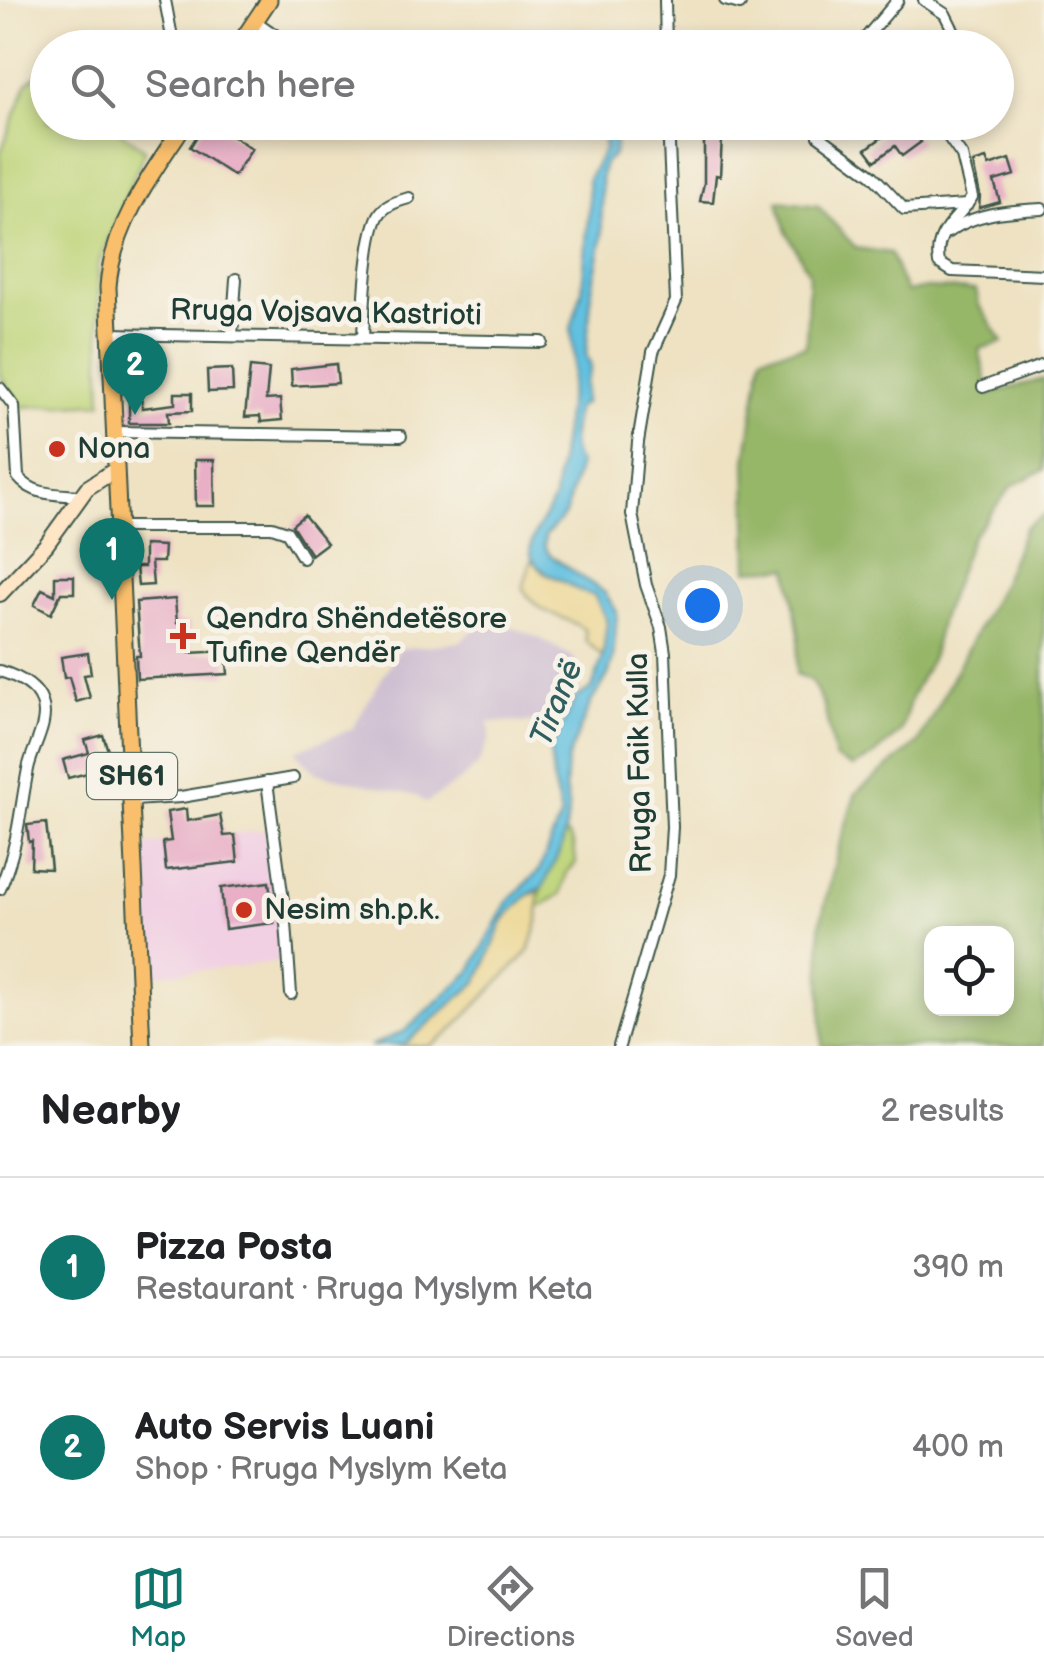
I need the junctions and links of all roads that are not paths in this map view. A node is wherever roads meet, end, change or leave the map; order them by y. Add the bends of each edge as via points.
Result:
1 (166, 0) edge
2 (269, 0) edge
3 (665, 0) edge
4 (725, 0) edge
5 (898, 0) edge
6 (924, 0) edge
7 (740, 4) dead end
8 (255, 21) junction
9 (171, 30) edge
10 (249, 30) edge
11 (268, 30) edge
12 (666, 30) edge
13 (872, 30) edge
14 (954, 30) edge
15 (174, 140) edge
16 (669, 140) edge
17 (824, 140) edge
18 (951, 140) edge
19 (409, 198) dead end
20 (968, 204) junction
21 (1042, 209) edge
22 (942, 239) junction
23 (1044, 275) edge
24 (236, 279) dead end
25 (110, 334) junction
26 (232, 336) junction
27 (363, 338) junction
28 (542, 342) dead end
29 (1044, 365) edge
30 (984, 387) dead end
31 (0, 388) edge
32 (113, 432) junction
33 (401, 436) dead end
34 (115, 470) junction
35 (80, 496) junction
36 (120, 527) junction
37 (303, 558) dead end
38 (0, 594) edge
39 (0, 671) edge
40 (292, 778) dead end
41 (267, 782) junction
42 (133, 800) junction
43 (0, 889) edge
44 (291, 994) dead end
45 (142, 1046) edge
46 (619, 1046) edge

1 - 9 street
2 - 8 main road
3 - 12 street
4 - 7 street
5 - 13 street
6 - 14 street via 946,14
8 - 10 main road
8 - 11 street
15 - 25 main road, SH61 via 112,257
16 - 46 street, Rruga Faik Kulla via 676,301 653,352 632,514 665,652 672,854
17 - 20 street via 872,175 904,210
18 - 20 street via 962,156
19 - 27 street via 388,206 376,222
20 - 22 street
21 - 22 street via 971,218
22 - 23 street via 938,256 946,270
24 - 26 street
25 - 26 street, Rruga Vojsava Kastrioti
25 - 32 main road, SH61
26 - 27 street, Rruga Vojsava Kastrioti
27 - 28 street, Rruga Vojsava Kastrioti
29 - 30 street
31 - 35 street via 14,406 16,468 23,484
32 - 33 street
32 - 34 main road, SH61
34 - 35 street
34 - 36 main road, SH61
35 - 38 street
36 - 37 street via 272,527 286,532
36 - 42 main road, SH61
39 - 43 street via 30,686 45,712 28,764 17,843
40 - 41 street
41 - 42 street
41 - 44 street
42 - 45 main road, SH61

